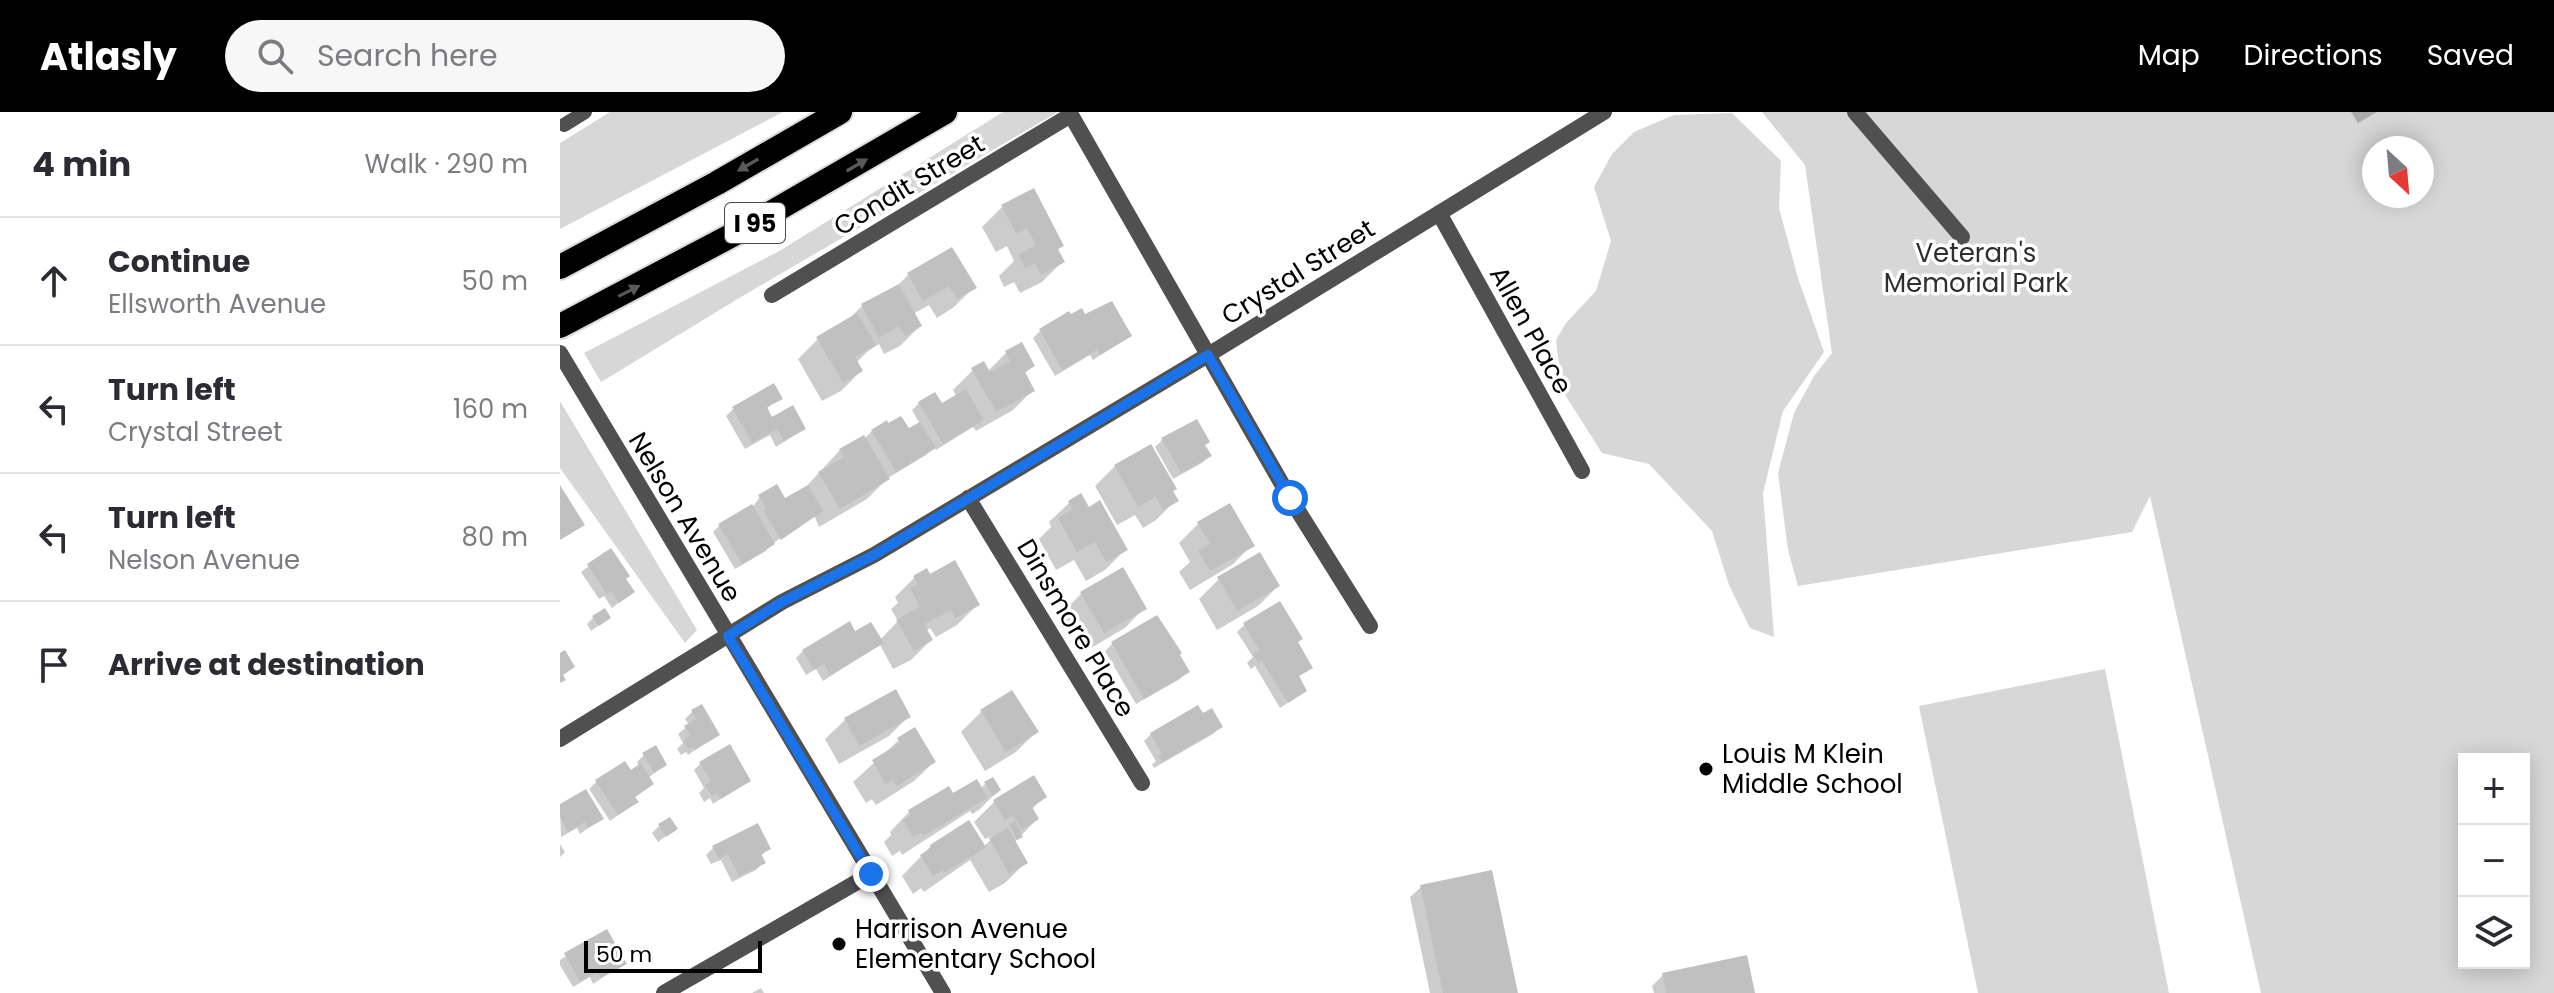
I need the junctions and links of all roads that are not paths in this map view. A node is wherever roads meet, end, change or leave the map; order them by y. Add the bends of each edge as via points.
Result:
1 (585, 112) edge
2 (840, 112) edge
3 (945, 112) edge
4 (1604, 112) edge
5 (1855, 112) edge
6 (564, 125) dead end
7 (1439, 213) junction
8 (1962, 237) dead end
9 (560, 267) edge
10 (772, 295) dead end
11 (560, 326) edge
12 (560, 353) edge
13 (1208, 355) junction
14 (1582, 471) dead end
15 (968, 498) junction
16 (1370, 626) dead end
17 (728, 636) junction
18 (560, 739) edge
19 (1142, 783) dead end
20 (871, 874) junction
21 (664, 993) edge
22 (943, 993) edge

1 - 6 lane
2 -> 9 highway, I 95
11 -> 3 highway, I 95 via 813,191
4 - 7 street, Crystal Street
5 - 8 street
7 - 13 street, Crystal Street
7 - 14 street, Allen Place
10 - 13 street, Condit Street via 1071,115
12 - 17 street, Nelson Avenue
13 - 15 street, Crystal Street
13 - 16 street
15 - 17 street, Crystal Street
15 - 19 street, Dinsmore Place
17 - 18 street, Crystal Street
17 - 20 street, Nelson Avenue
20 - 21 street
20 - 22 street, Nelson Avenue

